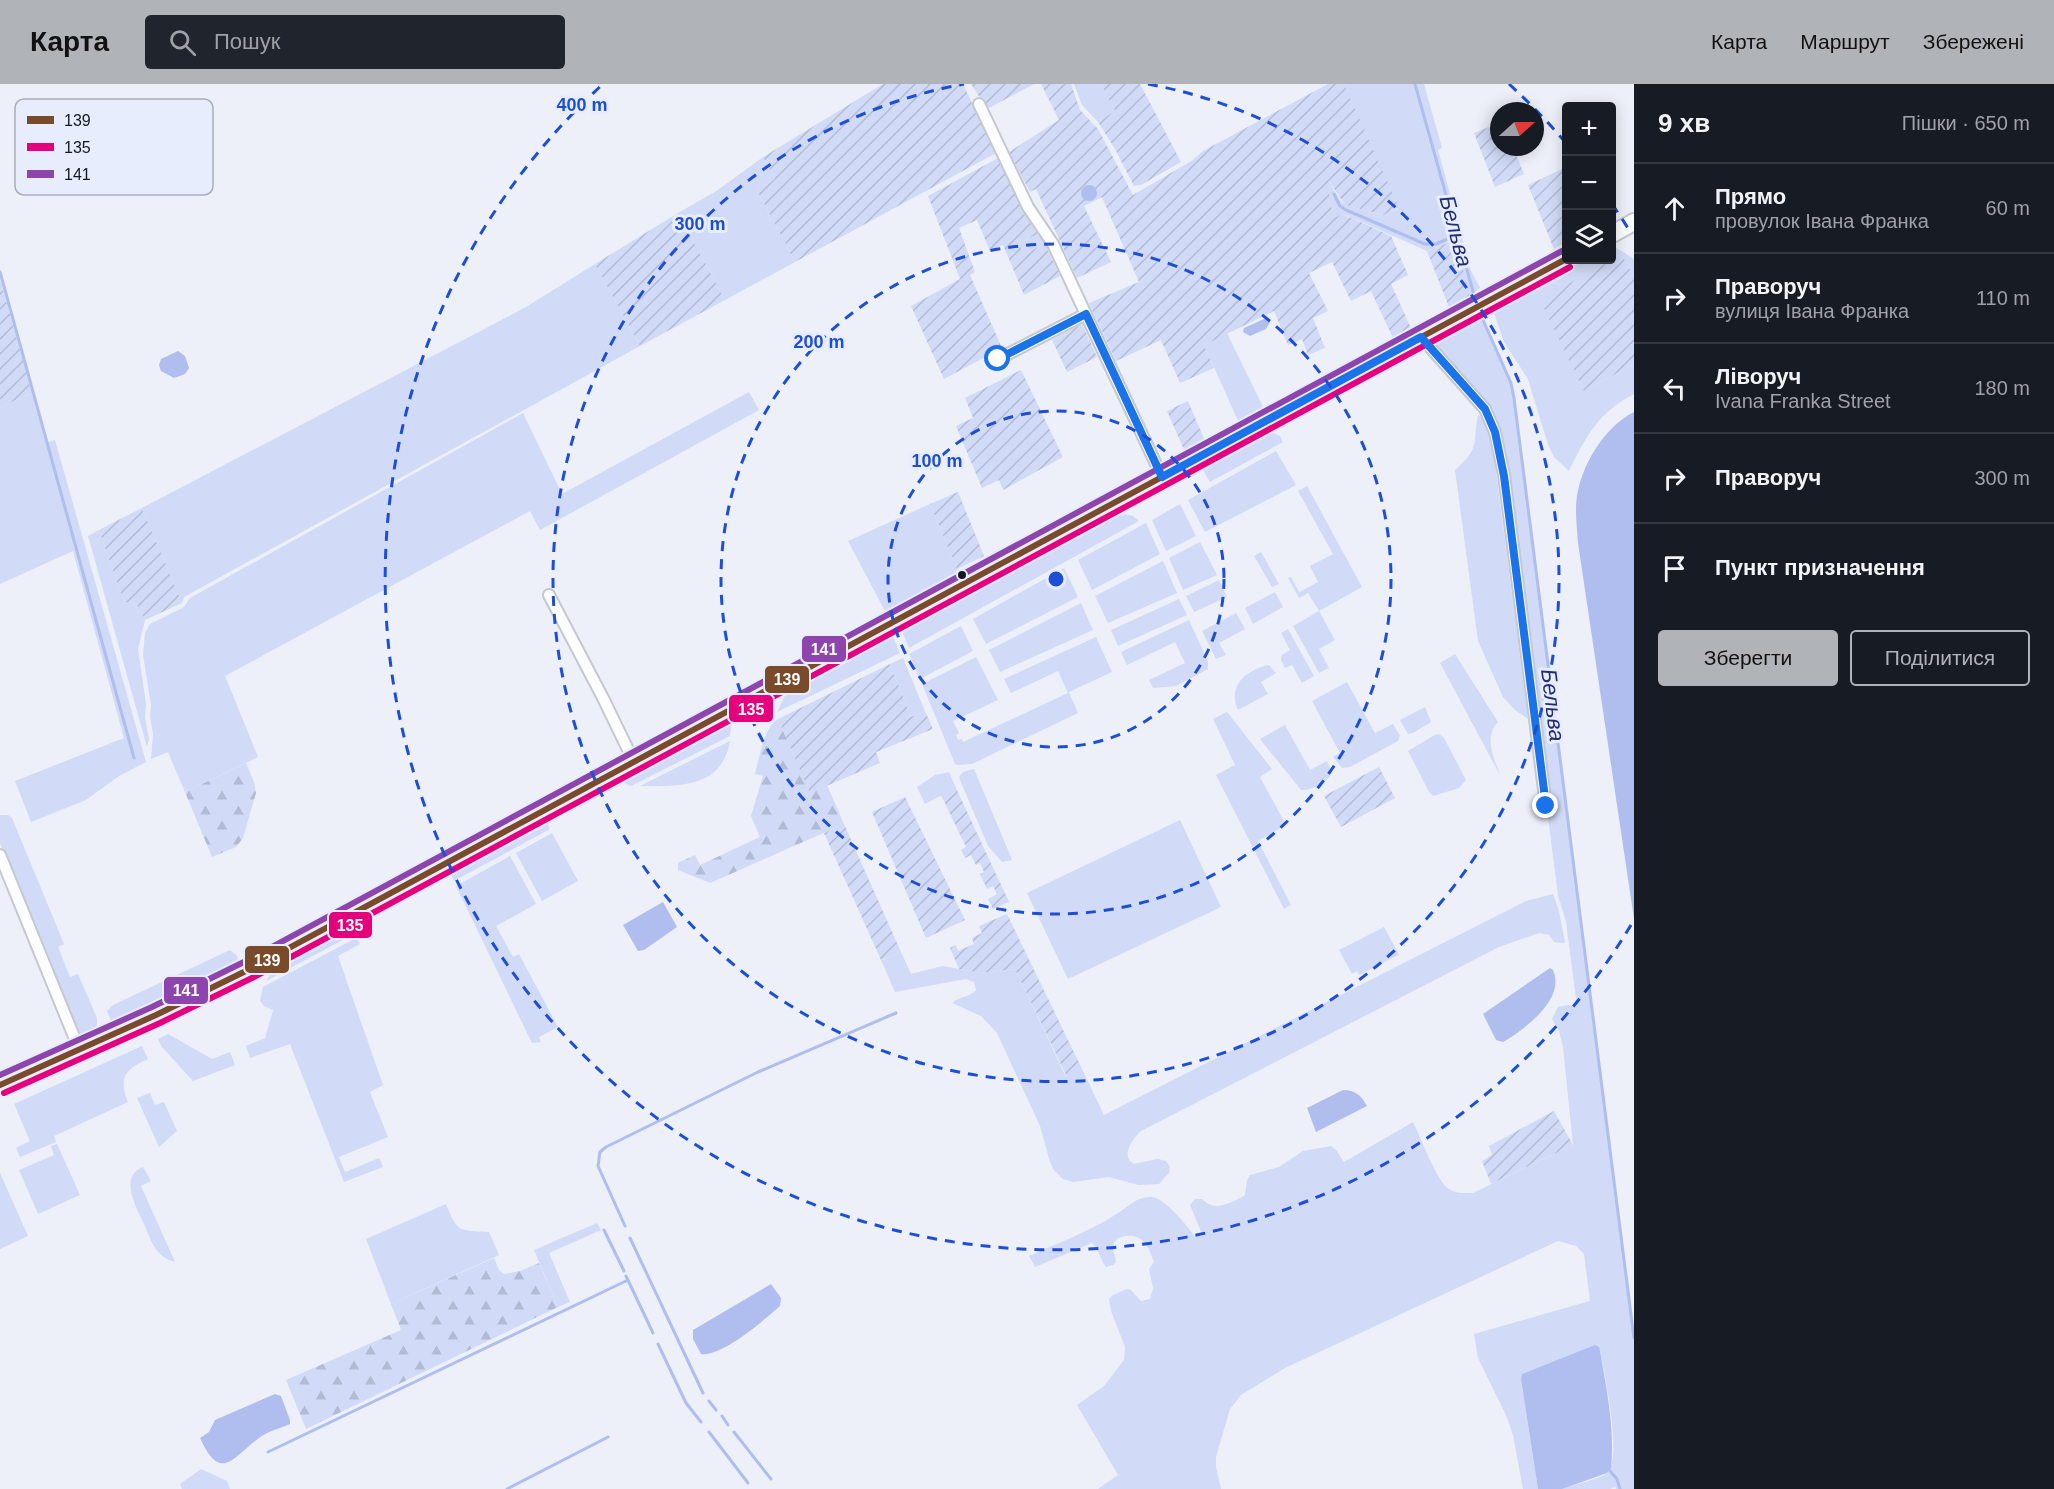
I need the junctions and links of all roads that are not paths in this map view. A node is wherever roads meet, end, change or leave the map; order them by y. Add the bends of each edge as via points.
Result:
1 (979, 104) dead end
2 (1634, 222) edge
3 (1616, 231) edge
4 (1562, 261) edge
5 (1086, 314) junction
6 (1421, 337) junction
7 (998, 359) dead end
8 (1162, 477) junction
9 (549, 595) dead end
10 (634, 762) junction
11 (1546, 806) dead end
12 (0, 855) edge
13 (79, 1049) junction
14 (0, 1085) edge

1 - 5 street via 1028,207 1053,244
2 - 3 main road
4 - 6 main road
5 - 7 street
5 - 8 street
6 - 8 main road
6 - 11 street via 1485,409 1495,432
8 - 10 main road
9 - 10 street
10 - 13 main road via 250,969
12 - 13 street
13 - 14 main road

